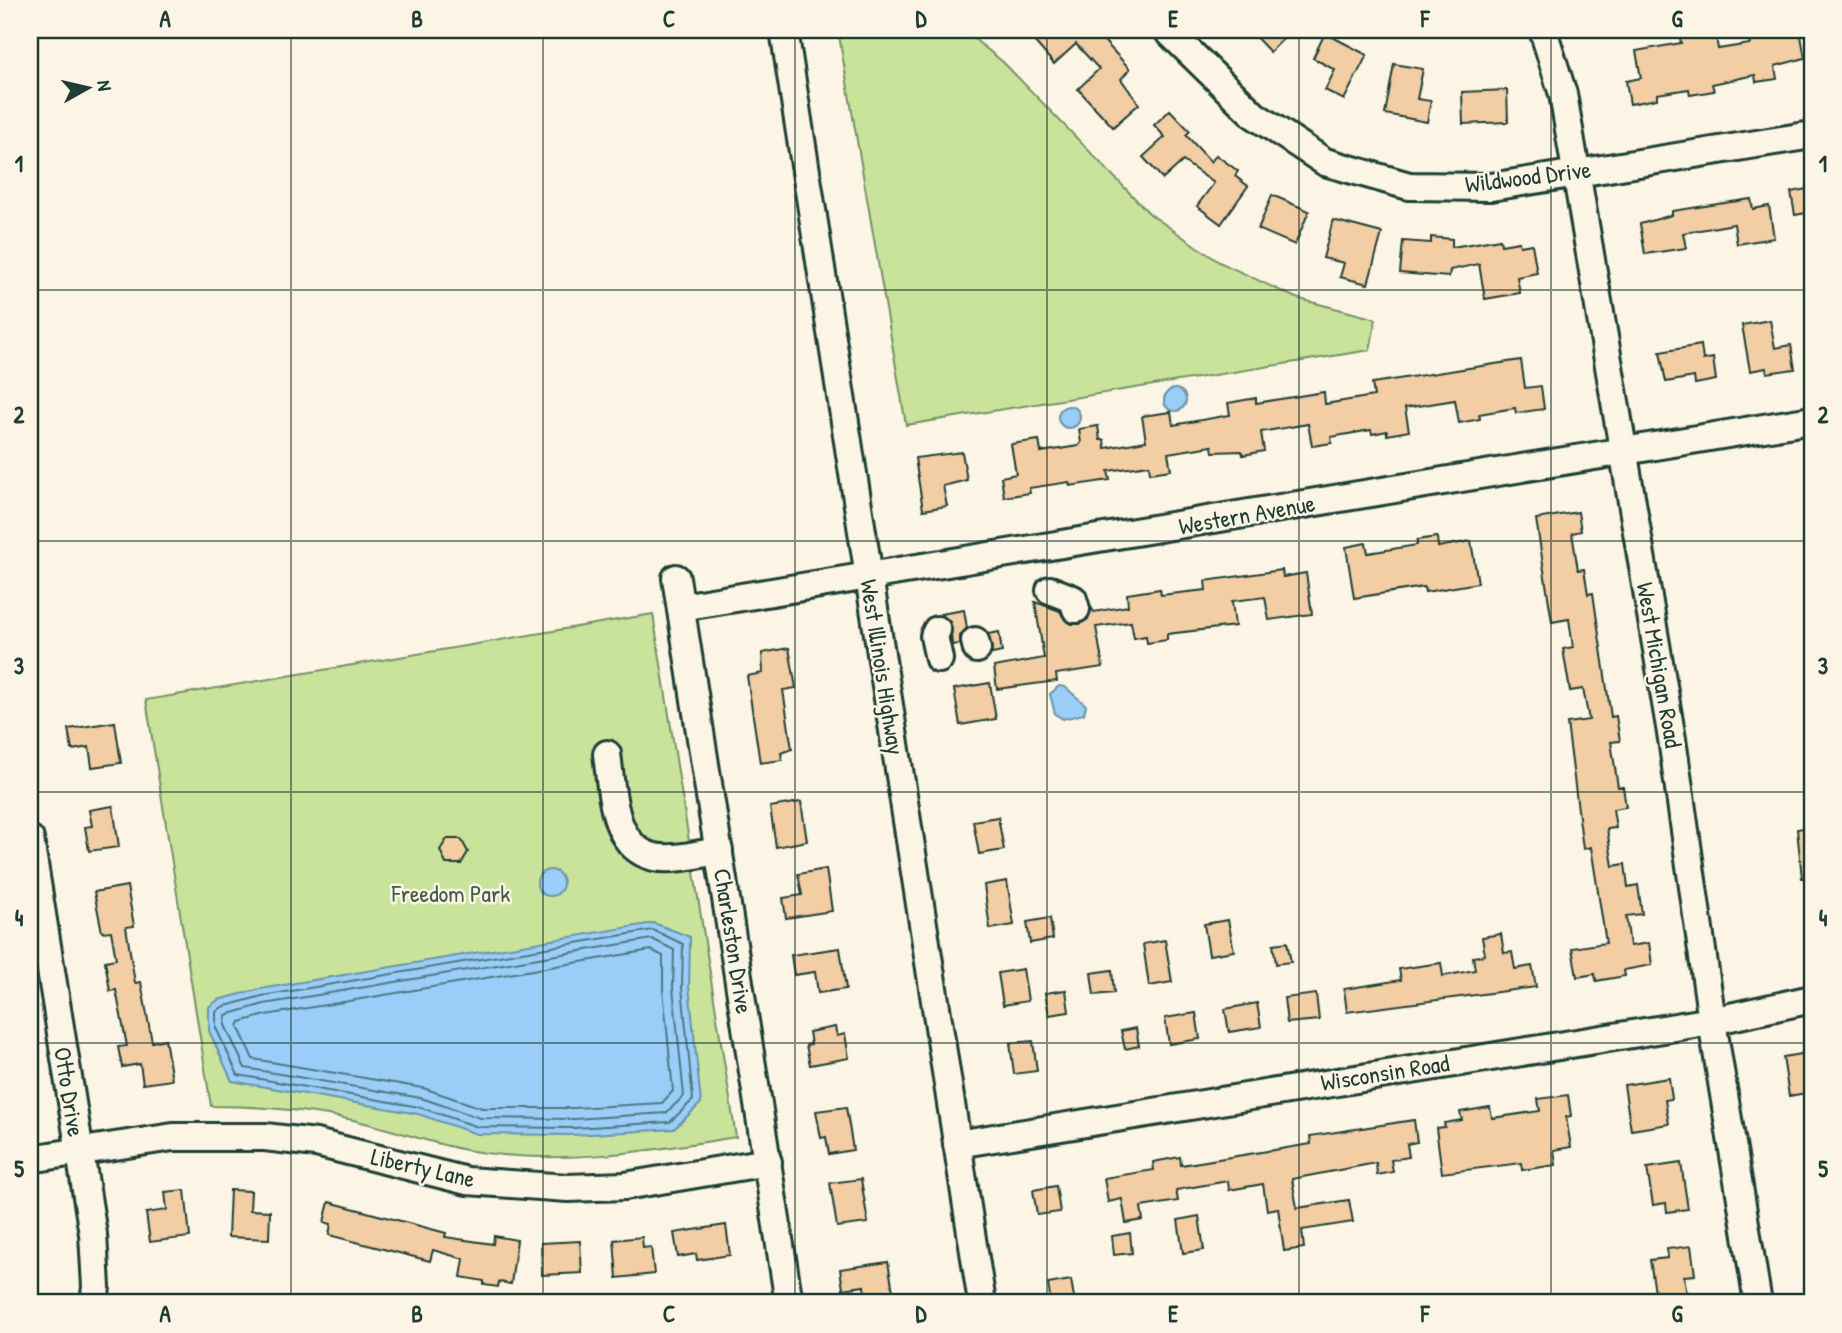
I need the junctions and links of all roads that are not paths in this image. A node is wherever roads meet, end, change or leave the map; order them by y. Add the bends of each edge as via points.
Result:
1 (784, 30) edge
2 (1167, 30) edge
3 (1543, 30) edge
4 (1812, 135) edge
5 (1576, 173) junction
6 (1812, 420) edge
7 (1623, 452) junction
8 (867, 576) junction
9 (676, 578) dead end
10 (1050, 590) dead end
11 (681, 607) junction
12 (1076, 609) dead end
13 (937, 630) dead end
14 (939, 659) dead end
15 (607, 754) dead end
16 (719, 851) junction
17 (31, 855) edge
18 (1812, 999) edge
19 (1712, 1021) junction
20 (957, 1144) junction
21 (78, 1150) junction
22 (30, 1159) edge
23 (768, 1162) junction
24 (94, 1303) edge
25 (789, 1303) edge
26 (982, 1303) edge
27 (1758, 1303) edge

1 - 8 street, West Illinois Highway via 826,281
2 - 5 street, Wildwood Drive via 1254,115 1325,162 1409,186 1491,187
3 - 5 street, West Michigan Road via 1563,94
4 - 5 street, Wildwood Drive
5 - 7 street, West Michigan Road
6 - 7 street, Western Avenue
7 - 8 street, Western Avenue
7 - 19 street, West Michigan Road via 1672,740
8 - 11 street, Western Avenue
8 - 20 street, West Illinois Highway
9 - 11 street, Charleston Drive
10 - 12 street via 1073,598
11 - 16 street, Charleston Drive
13 - 14 street
15 - 16 street via 618,823 633,846 653,857
16 - 23 street, Charleston Drive
17 - 21 street, Otto Drive
18 - 19 street, Wisconsin Road
19 - 20 street, Wisconsin Road
19 - 27 street, West Michigan Road
20 - 26 street, West Illinois Highway
21 - 22 street, Liberty Lane
21 - 23 street, Liberty Lane via 173,1137 265,1137 316,1143 467,1181 547,1188 625,1186
21 - 24 street, Otto Drive via 93,1234
23 - 25 street, Charleston Drive

